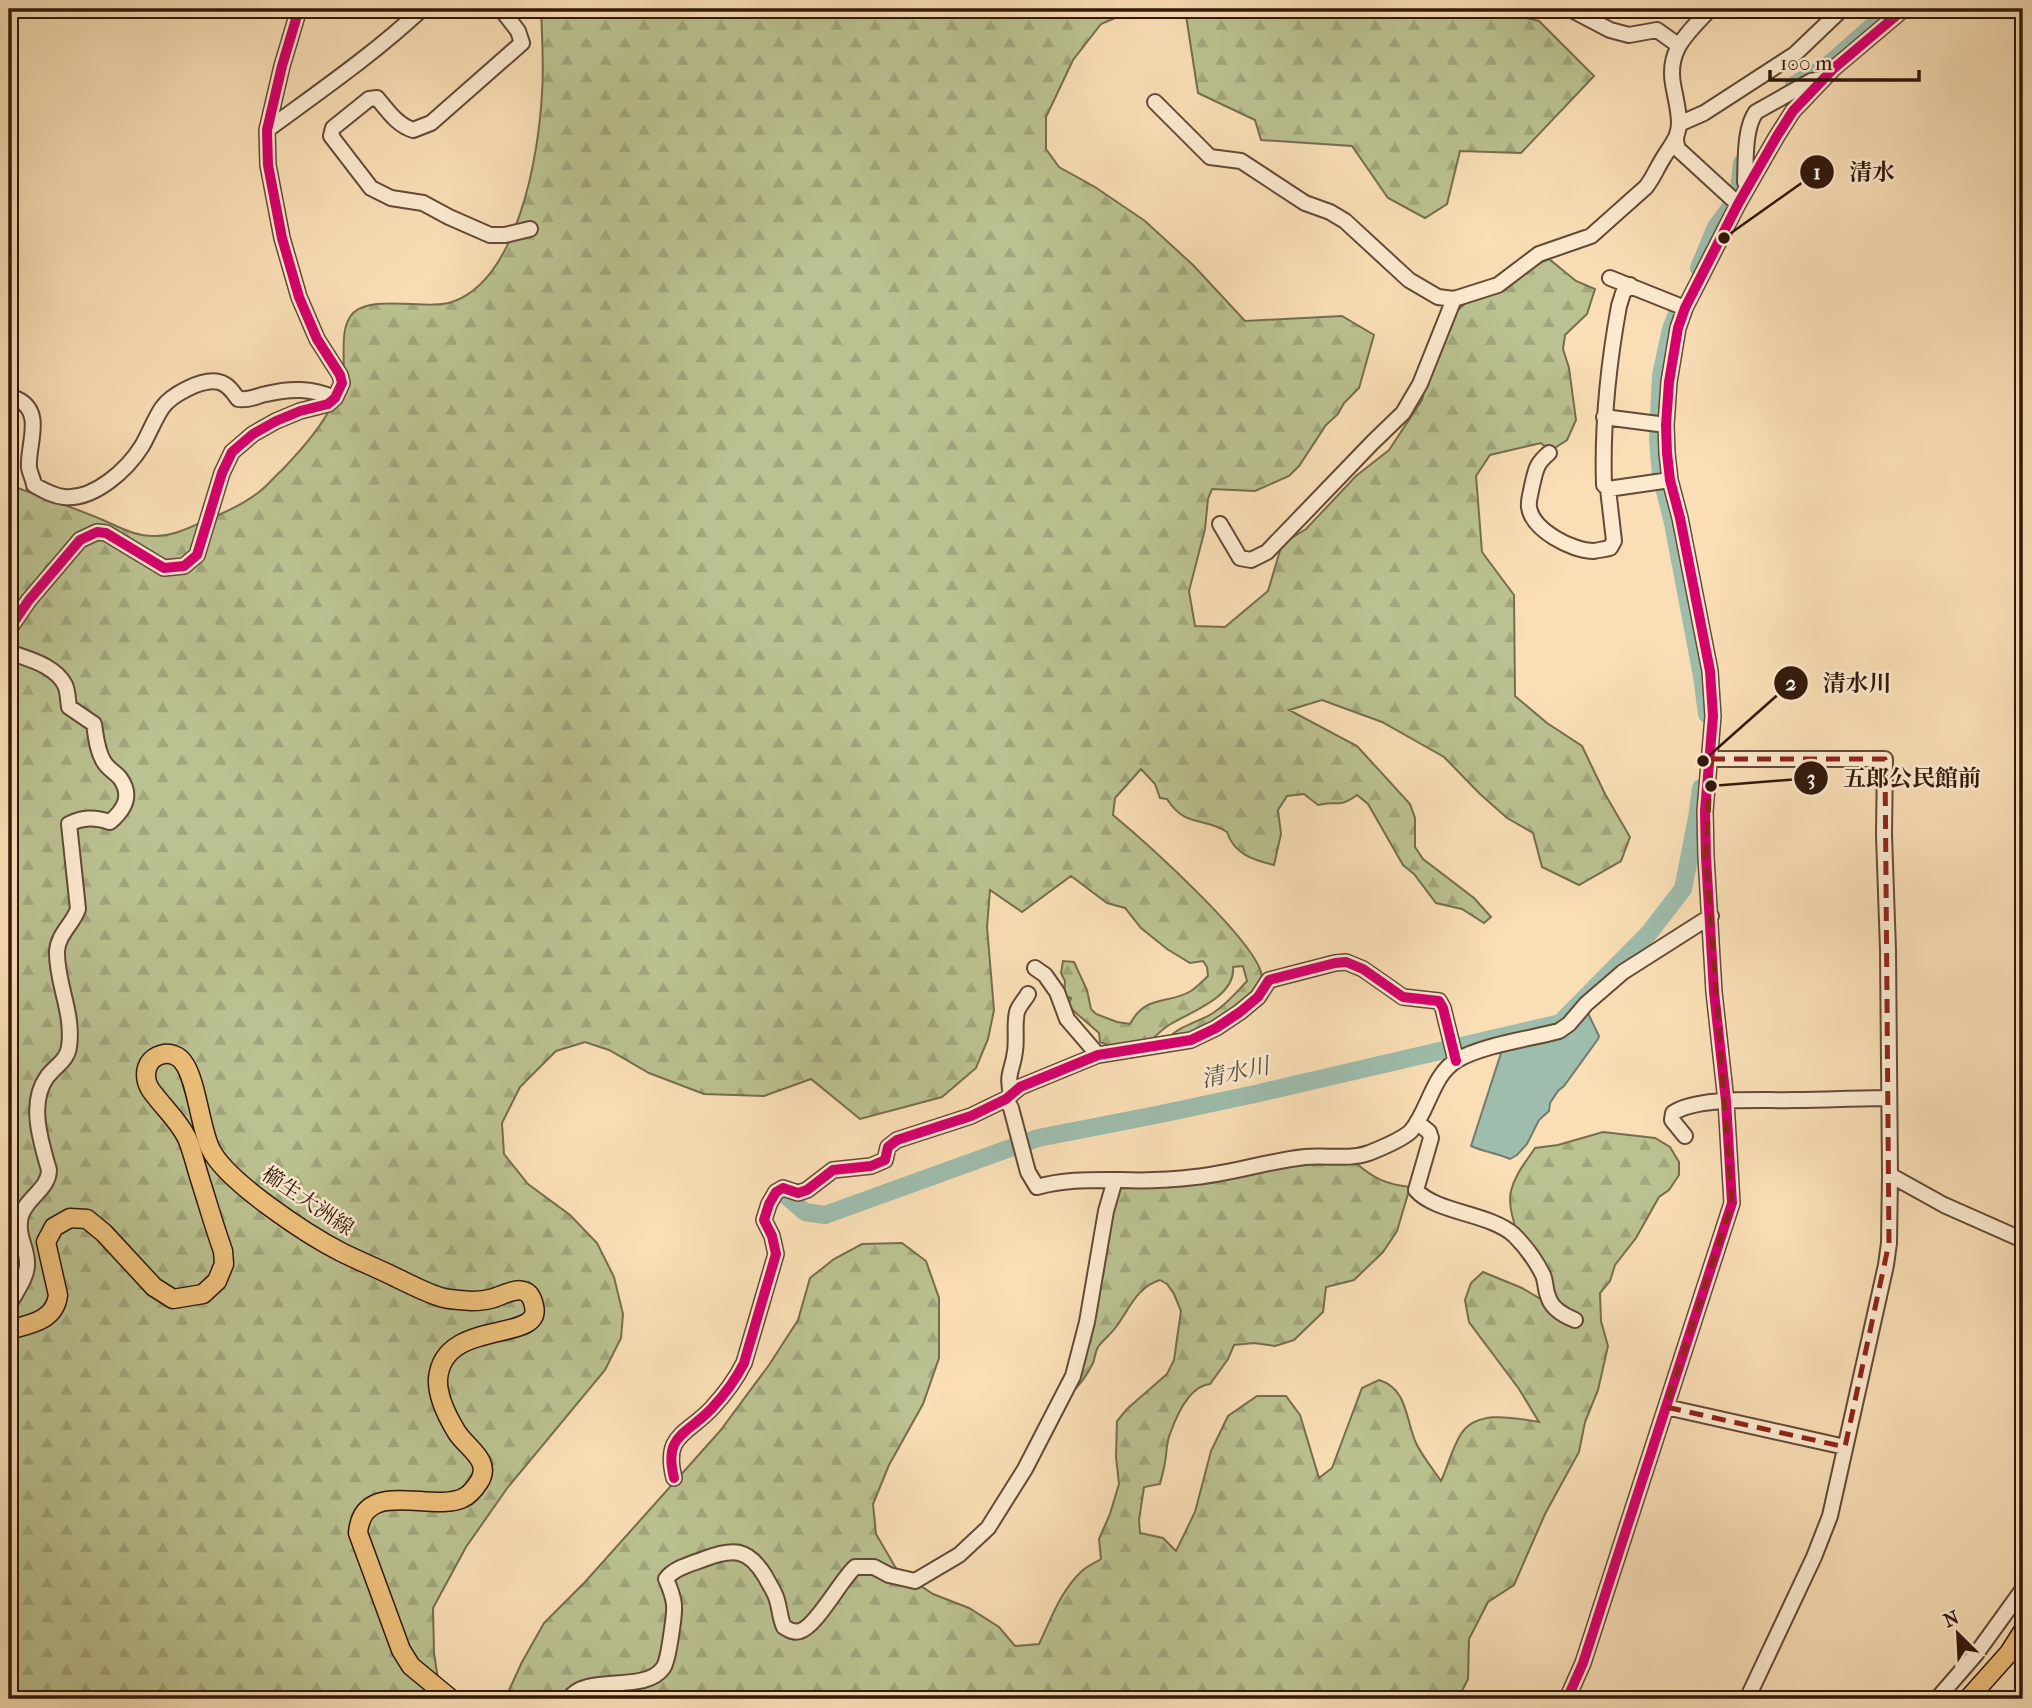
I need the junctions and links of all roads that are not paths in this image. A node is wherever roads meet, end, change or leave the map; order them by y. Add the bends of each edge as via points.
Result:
1 (299, 9) edge
2 (422, 9) edge
3 (501, 9) edge
4 (1570, 9) edge
5 (1710, 9) edge
6 (1842, 9) edge
7 (1904, 9) edge
8 (1678, 45) junction
9 (1823, 79) junction
10 (1742, 89) junction
11 (1155, 102) dead end
12 (1754, 114) junction
13 (1679, 124) junction
14 (267, 130) junction
15 (1675, 139) junction
16 (1747, 188) junction
17 (1738, 204) junction
18 (530, 229) dead end
19 (1610, 278) dead end
20 (1630, 285) junction
21 (1454, 299) junction
22 (1685, 308) junction
23 (335, 398) junction
24 (9, 402) edge
25 (1604, 417) junction
26 (1666, 425) junction
27 (1549, 453) dead end
28 (1670, 480) junction
29 (1608, 489) junction
30 (1220, 524) dead end
31 (9, 629) edge
32 (9, 652) edge
33 (1711, 759) junction
34 (1711, 916) junction
35 (1035, 968) dead end
36 (1028, 994) dead end
37 (1098, 1055) junction
38 (1456, 1061) junction
39 (1008, 1096) junction
40 (1888, 1098) junction
41 (1726, 1101) junction
42 (1417, 1122) junction
43 (1685, 1136) dead end
44 (1890, 1175) junction
45 (1115, 1180) junction
46 (2023, 1240) edge
47 (9, 1305) edge
48 (1575, 1321) dead end
49 (9, 1330) edge
50 (1666, 1407) junction
51 (1844, 1447) junction
52 (674, 1478) dead end
53 (2023, 1588) edge
54 (2023, 1631) edge
55 (1574, 1696) edge
56 (451, 1699) edge
57 (569, 1699) edge
58 (1747, 1699) edge
59 (1937, 1699) edge
60 (1968, 1699) edge

1 - 14 street
2 - 14 street via 348,72
3 - 18 street via 522,43 431,122 413,130 404,127 377,98 369,99 333,128 331,136 371,188 391,198 423,204 490,235
4 - 8 street via 1629,35 1657,30
5 - 8 street
6 - 10 street via 1795,54
7 - 9 street
8 - 13 street via 1670,70
9 - 12 street via 1811,81
9 - 16 street via 1793,111
10 - 12 street
10 - 13 street
11 - 21 street via 1210,157 1241,161 1305,203 1345,220 1409,280 1438,297
12 - 16 street via 1747,146
13 - 15 street
14 - 23 street via 268,165 282,238 299,297 317,339 340,375 342,383
15 - 17 street via 1678,149
15 - 21 street via 1646,187 1591,236 1539,254 1498,285
16 - 17 street
17 - 22 street
19 - 20 street
20 - 22 street
20 - 25 street via 1619,306
21 - 30 street via 1404,413 1267,552 1251,560 1240,558
22 - 26 street via 1669,382
23 - 24 street via 292,389 246,401 238,399 228,386 205,382 179,393 163,407 141,447 107,483 64,498 34,485 29,467 32,416 24,402
23 - 31 street via 276,421 232,452 197,555 184,566 164,568 97,532 80,540
25 - 26 street
25 - 29 street via 1604,485
26 - 28 street
27 - 29 street via 1538,462 1528,507 1535,523 1549,535 1592,551 1610,548 1614,541
28 - 29 street
28 - 33 street via 1710,671
32 - 47 street via 42,664 63,682 69,707 94,724 104,764 120,779 127,800 110,822 81,818 69,824 78,909 57,950 70,1020 69,1050 39,1091 37,1125 49,1177 21,1215 19,1235 28,1263
33 - 34 street via 1704,811
33 - 40 street via 1885,759
34 - 38 street via 1623,972 1559,1031
34 - 41 street
35 - 37 street via 1058,992 1067,1019
36 - 39 street via 1016,1016
37 - 38 street via 1191,1040 1240,1012 1269,980 1346,962 1403,997 1439,1001
37 - 39 street
38 - 42 street via 1437,1083
39 - 45 street via 1028,1172 1037,1187
39 - 52 street via 971,1115 897,1140 888,1147 885,1160 871,1166 833,1170 798,1193 783,1188 776,1192 764,1220 776,1254 744,1363 712,1408 676,1441 670,1461
40 - 41 street
40 - 44 street
41 - 43 street via 1672,1113
41 - 50 street via 1732,1203
42 - 45 street via 1408,1134 1354,1157 1273,1161 1196,1177
42 - 48 street via 1431,1138 1416,1190 1513,1235 1543,1275 1550,1301
44 - 46 street
44 - 51 street via 1886,1265
45 - 57 street via 1073,1376 988,1528 959,1555 915,1581 874,1567 855,1567 816,1617 797,1632 784,1627 777,1597 748,1555 732,1551 671,1572 666,1579 676,1602 664,1667 636,1682 586,1687
49 - 56 main road, 櫛生大洲線 via 41,1321 57,1304 46,1242 54,1227 70,1218 87,1219 154,1287 173,1299 203,1294 217,1280 224,1264 223,1251 187,1139 145,1079 153,1059 165,1054 176,1055 185,1063 206,1139 218,1162 302,1229 445,1299 476,1301 512,1289 524,1291 536,1308 533,1319 523,1326 466,1340 448,1353 439,1369 439,1396 457,1434 482,1463 482,1477 474,1489 462,1499 376,1503 359,1524 358,1533 401,1650 411,1667
50 - 51 street
50 - 55 street
51 - 58 street via 1830,1516
53 - 59 street
54 - 60 main road

